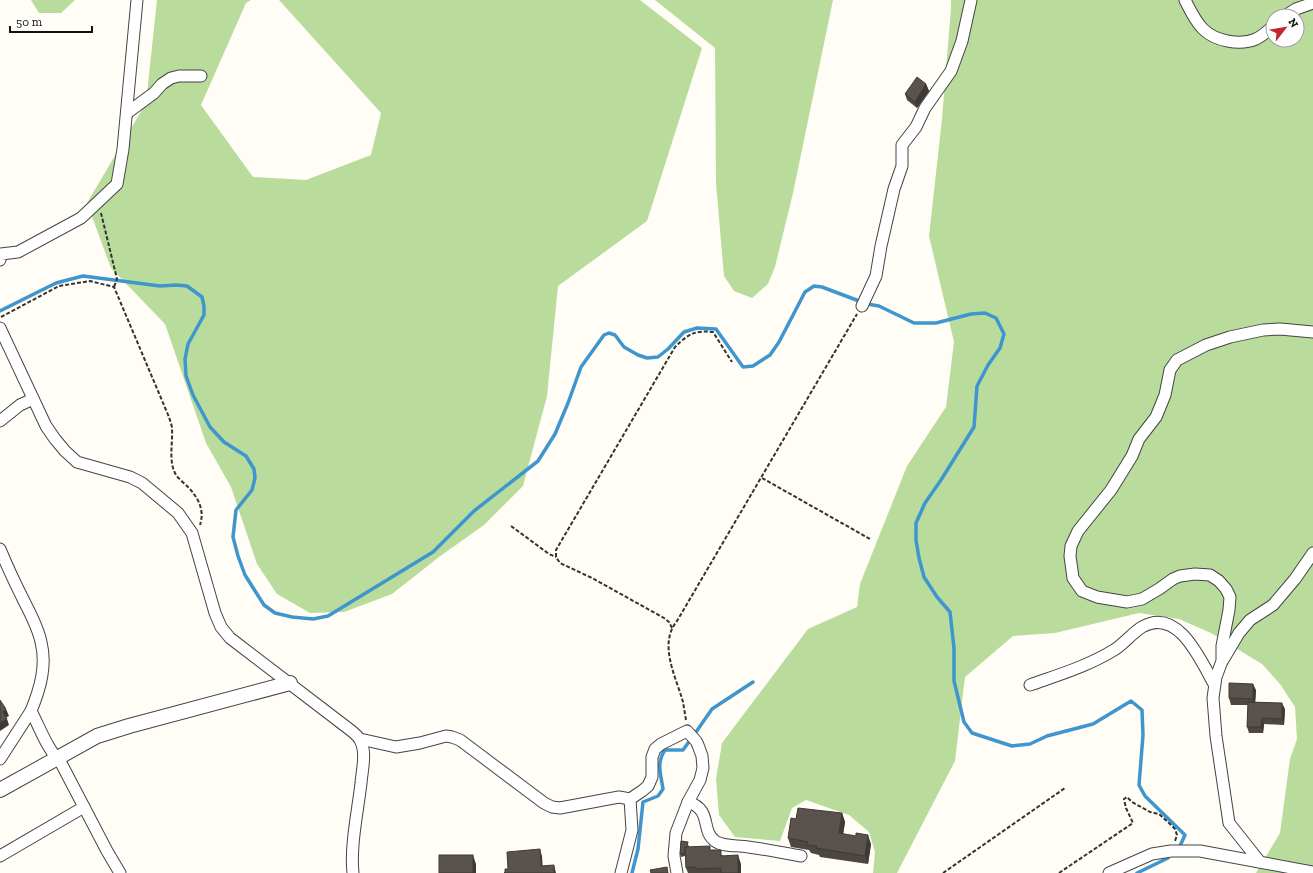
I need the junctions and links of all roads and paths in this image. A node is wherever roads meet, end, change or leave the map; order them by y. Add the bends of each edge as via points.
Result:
1 (137, 0) edge
2 (971, 0) edge
3 (1185, 0) edge
4 (1313, 3) edge
5 (1299, 8) edge
6 (1265, 33) edge
7 (201, 76) dead end
8 (127, 113) junction
9 (96, 204) junction
10 (0, 255) edge
11 (114, 287) junction
12 (863, 304) joint
13 (0, 317) edge
14 (0, 328) edge
15 (1313, 332) edge
16 (732, 362) dead end
17 (33, 398) junction
18 (0, 421) edge
19 (762, 478) junction
20 (511, 526) dead end
21 (192, 533) junction
22 (870, 539) dead end
23 (0, 549) edge
24 (1313, 552) edge
25 (556, 557) junction
26 (672, 628) junction
27 (1222, 660) junction
28 (290, 683) junction
29 (1214, 684) junction
30 (1030, 685) dead end
31 (31, 711) junction
32 (691, 736) junction
33 (360, 740) junction
34 (56, 758) junction
35 (0, 759) edge
36 (1065, 788) dead end
37 (0, 790) edge
38 (630, 798) junction
39 (688, 802) junction
40 (84, 807) junction
41 (1171, 851) junction
42 (0, 856) edge
43 (801, 856) dead end
44 (1260, 862) junction
45 (1313, 872) edge
46 (120, 873) edge
47 (353, 873) edge
48 (621, 873) edge
49 (677, 873) edge
50 (943, 873) edge
51 (1059, 873) edge
52 (1109, 873) edge

1 - 8 street
2 - 12 street via 962,42 951,71 902,145 902,166 894,189 876,276
3 - 6 street via 1196,20 1211,35 1238,42 1256,40
4 - 5 street
7 - 8 street via 171,78
8 - 9 street via 117,184
9 - 10 street via 81,218 18,252
9 - 11 path via 114,262 117,279
11 - 13 path via 90,281 59,286
11 - 21 path via 169,417 172,428 173,468 198,500 202,519 200,526
12 - 19 path
14 - 17 street
15 - 27 street via 1263,330 1206,345 1177,360 1170,370 1156,417 1139,439 1115,485 1078,531 1071,546 1073,578 1082,590 1097,597 1127,602 1142,599 1173,579 1188,574 1210,575 1219,581 1230,597
16 - 25 path via 713,332 691,334 675,347 556,550
17 - 18 street
17 - 21 street via 46,426 77,462 130,477 142,483 178,513
19 - 22 path
19 - 26 path
20 - 25 path
21 - 28 street via 221,627 230,638
23 - 31 street via 42,642 42,675
24 - 27 street via 1273,605 1250,620 1239,633
25 - 26 path via 560,563 664,618
26 - 32 path via 669,652
27 - 29 street
28 - 33 street via 349,728
28 - 34 street via 97,736
29 - 30 street via 1179,630 1164,623 1156,623 1142,627 1116,649 1091,662
29 - 44 street via 1216,736 1229,823
31 - 34 street
31 - 35 street
32 - 38 street via 661,744 655,749 652,757 652,777 648,786
32 - 39 street via 702,756 703,768 700,780
33 - 38 street via 396,747 446,736 452,737 460,740 552,807 560,808 619,797
33 - 47 street via 363,767 353,847
34 - 37 street
34 - 40 street
36 - 50 path
38 - 48 street via 632,830
39 - 43 street via 700,809 710,837 715,842
39 - 49 street via 676,833 674,856
40 - 42 street
40 - 46 street
41 - 44 street via 1200,851
41 - 51 path via 1177,835 1175,829 1160,814 1150,812 1127,797 1124,799 1126,808 1133,823
41 - 52 street via 1152,854
44 - 45 street

